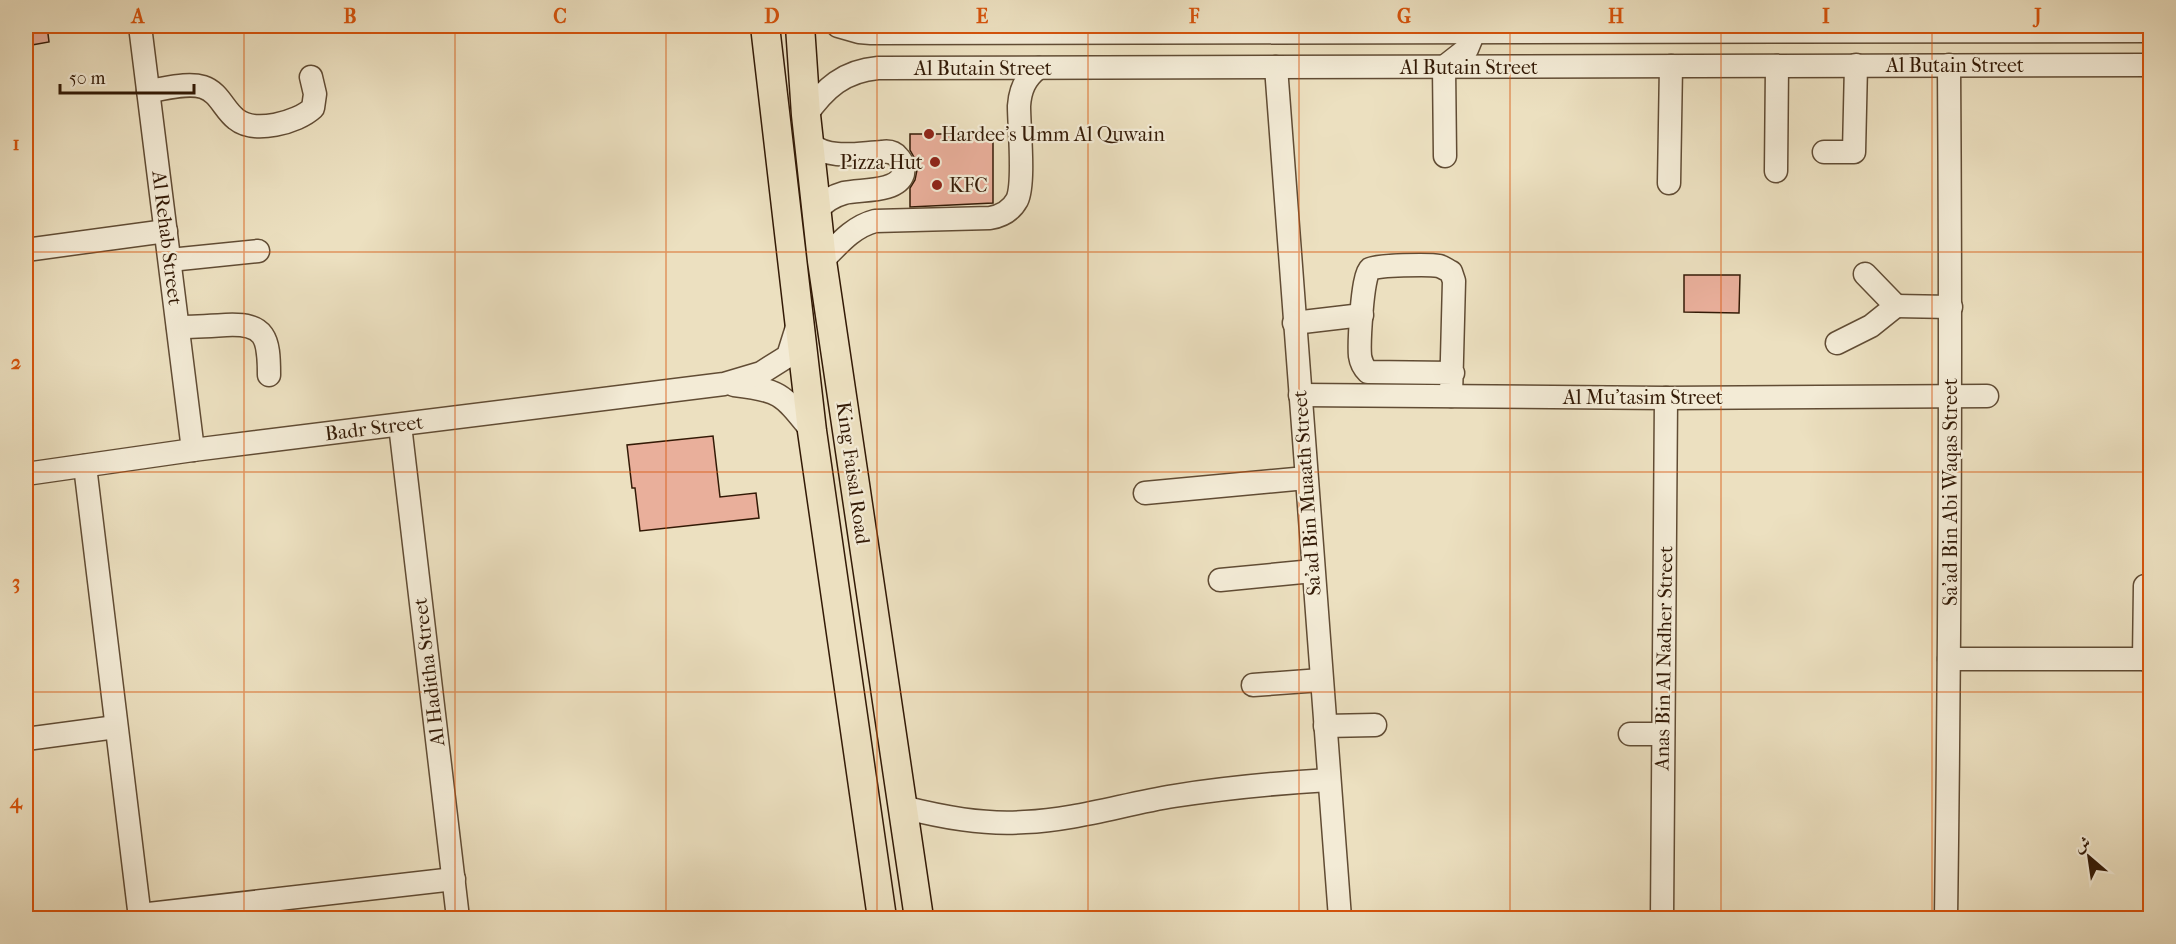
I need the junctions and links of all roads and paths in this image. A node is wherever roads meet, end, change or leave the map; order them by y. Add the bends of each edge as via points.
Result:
1 (140, 26) edge
2 (765, 26) edge
3 (800, 26) edge
4 (838, 26) edge
5 (991, 29) edge
6 (1112, 29) edge
7 (1184, 29) edge
8 (1262, 29) edge
9 (1373, 29) edge
10 (1519, 29) edge
11 (1637, 29) edge
12 (1942, 29) edge
13 (2151, 31) edge
14 (1474, 32) junction
15 (1949, 65) junction
16 (2151, 65) edge
17 (1671, 66) junction
18 (1777, 66) junction
19 (1856, 66) junction
20 (1276, 67) junction
21 (1444, 67) junction
22 (976, 68) junction
23 (1038, 68) junction
24 (311, 77) dead end
25 (148, 91) junction
26 (806, 115) junction
27 (810, 144) junction
28 (1824, 152) dead end
29 (1445, 156) dead end
30 (1776, 171) dead end
31 (1669, 183) dead end
32 (817, 210) junction
33 (166, 231) junction
34 (26, 250) edge
35 (258, 251) dead end
36 (170, 260) junction
37 (822, 261) junction
38 (1865, 274) dead end
39 (1896, 306) junction
40 (1951, 307) junction
41 (1362, 315) junction
42 (799, 320) junction
43 (1294, 323) junction
44 (178, 327) junction
45 (1838, 349) dead end
46 (1453, 373) junction
47 (269, 375) dead end
48 (724, 384) junction
49 (1300, 395) junction
50 (1950, 395) junction
51 (1451, 396) junction
52 (1987, 396) dead end
53 (1666, 398) junction
54 (400, 425) junction
55 (812, 430) junction
56 (193, 450) junction
57 (85, 466) junction
58 (26, 474) edge
59 (1306, 477) junction
60 (1145, 493) dead end
61 (1313, 571) junction
62 (1220, 580) dead end
63 (2151, 586) edge
64 (1949, 659) junction
65 (2147, 659) edge
66 (1322, 681) junction
67 (1253, 685) dead end
68 (1375, 725) dead end
69 (1325, 726) junction
70 (116, 728) junction
71 (1630, 734) dead end
72 (1663, 734) junction
73 (26, 739) edge
74 (1329, 780) junction
75 (903, 807) junction
76 (454, 879) junction
77 (140, 917) edge
78 (458, 918) edge
79 (882, 918) edge
80 (919, 918) edge
81 (1340, 918) edge
82 (1662, 918) edge
83 (1946, 918) edge

1 - 25 street, Al Rehab Street
2 - 42 main road, King Faisal Road
3 - 26 main road, King Faisal Road
4 - 5 street, Al Butain Street via 871,33
5 - 6 street, Al Butain Street
5 - 22 street via 975,51
6 - 7 street, Al Butain Street
7 - 8 street, Al Butain Street
8 - 9 street, Al Butain Street
9 - 14 street, Al Butain Street
10 - 11 street, Al Butain Street
10 - 14 street, Al Butain Street
11 - 12 street, Al Butain Street
12 - 13 street, Al Butain Street
14 - 21 street via 1467,49
15 - 16 street, Al Butain Street
15 - 19 street, Al Butain Street
15 - 40 street, Sa'ad Bin Abi Waqas Street
17 - 18 street, Al Butain Street
17 - 21 street, Al Butain Street
17 - 31 street
18 - 19 street, Al Butain Street
18 - 30 street
19 - 28 street via 1854,152
20 - 21 street, Al Butain Street
20 - 23 street, Al Butain Street
20 - 43 street, Sa'ad Bin Muaath Street
21 - 29 street
22 - 23 street, Al Butain Street
22 - 26 street, Al Butain Street via 860,71 822,93
23 - 37 street via 1027,78 1021,92 1019,192 1009,210 990,218 875,221 851,232
24 - 25 street via 313,108 297,120 276,125 244,124 203,87
25 - 33 street, Al Rehab Street
26 - 27 main road, King Faisal Road
27 - 32 main road, King Faisal Road
27 - 32 street via 833,154 891,152 900,159 903,169 900,180 891,186 843,193
32 - 37 main road, King Faisal Road
33 - 34 street
33 - 36 street, Al Rehab Street
35 - 36 street
36 - 44 street, Al Rehab Street
37 - 75 main road, King Faisal Road
38 - 39 street
39 - 40 street
39 - 45 street
40 - 50 street, Sa'ad Bin Abi Waqas Street
41 - 43 street
41 - 46 street via 1360,354 1362,366 1368,372
41 - 46 street via 1369,270 1380,266 1440,266 1451,272
42 - 48 street, Badr Street via 788,356 761,374
42 - 55 main road, King Faisal Road
43 - 49 street, Sa'ad Bin Muaath Street
44 - 47 street via 245,324 257,328 266,342
44 - 56 street, Al Rehab Street
46 - 51 street
48 - 54 street, Badr Street
48 - 55 street, Badr Street via 763,388 785,398
49 - 51 street, Al Mu'tasim Street
49 - 59 street, Sa'ad Bin Muaath Street
50 - 52 street, Al Mu'tasim Street
50 - 53 street, Al Mu'tasim Street
50 - 64 street, Sa'ad Bin Abi Waqas Street
51 - 53 street, Al Mu'tasim Street
53 - 72 street, Anas Bin Al Nadher Street
54 - 56 street, Badr Street
54 - 76 street, Al Haditha Street
55 - 79 main road, King Faisal Road
56 - 57 street, Badr Street
57 - 58 street, Badr Street
57 - 70 street
59 - 60 street
59 - 61 street, Sa'ad Bin Muaath Street
61 - 62 street
61 - 66 street, Sa'ad Bin Muaath Street
63 - 65 street via 2145,585
64 - 65 street
64 - 83 street, Sa'ad Bin Abi Waqas Street
66 - 67 street
66 - 69 street, Sa'ad Bin Muaath Street
68 - 69 street
69 - 74 street, Sa'ad Bin Muaath Street
70 - 73 street
70 - 77 street
71 - 72 street
72 - 82 street, Anas Bin Al Nadher Street
74 - 75 street via 1217,789 1026,822 979,822
74 - 81 street, Sa'ad Bin Muaath Street
75 - 80 main road, King Faisal Road
76 - 77 street
76 - 78 street, Al Haditha Street

